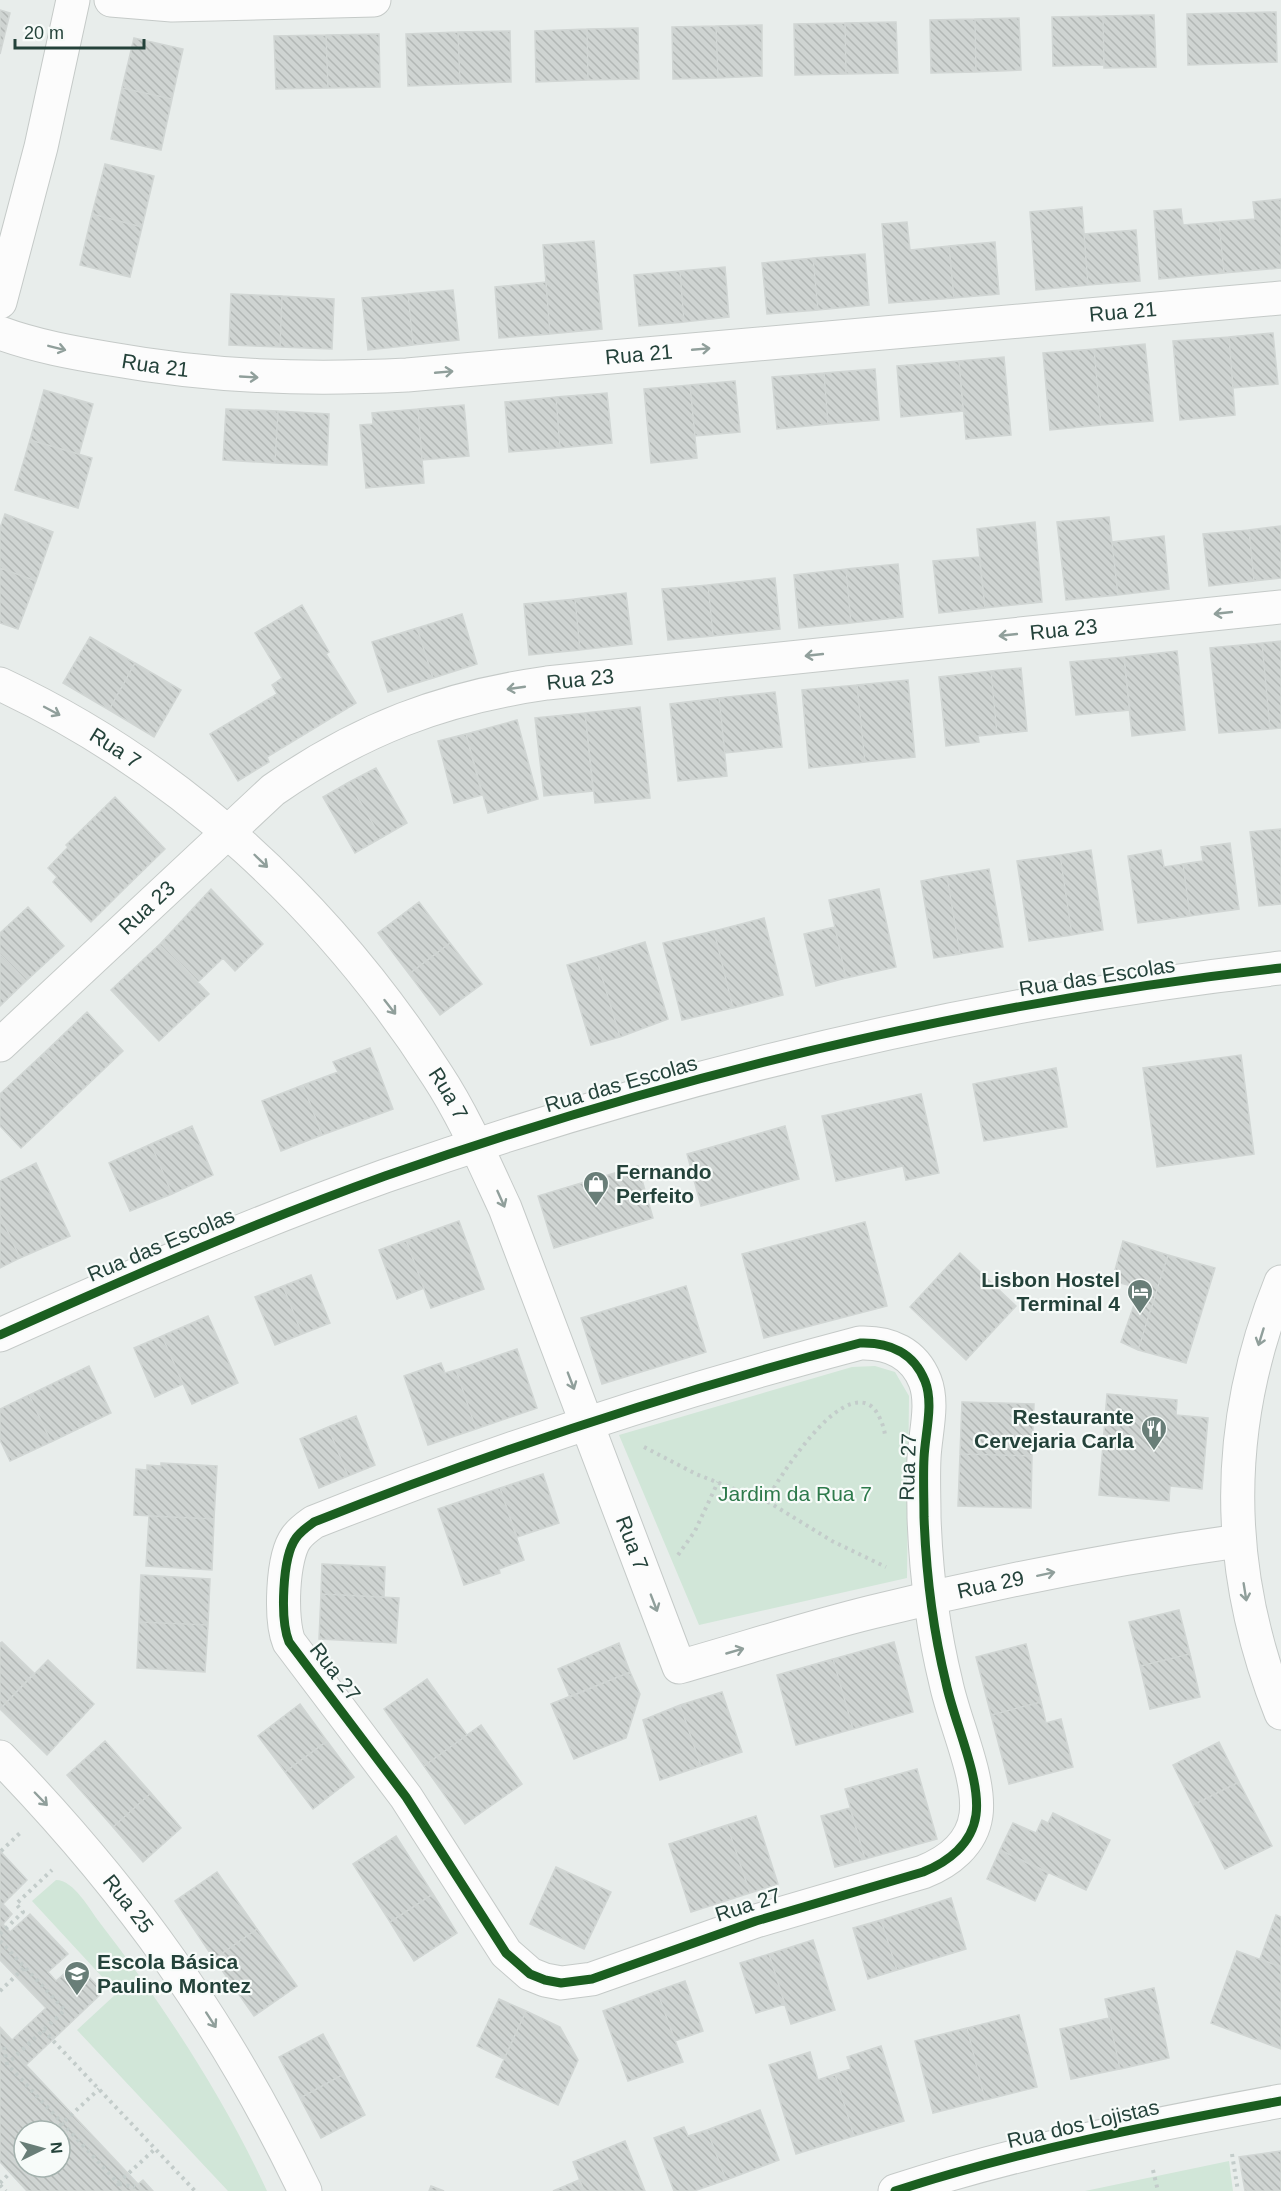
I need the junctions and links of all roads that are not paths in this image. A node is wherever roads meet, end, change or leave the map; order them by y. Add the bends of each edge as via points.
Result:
1 (73, 0) edge
2 (111, 0) edge
3 (374, 0) edge
4 (1281, 298) edge
5 (0, 302) edge
6 (0, 333) edge
7 (1281, 607) edge
8 (0, 684) edge
9 (227, 832) junction
10 (1281, 968) edge
11 (0, 1045) edge
12 (477, 1146) junction
13 (1281, 1282) edge
14 (0, 1335) edge
15 (585, 1422) junction
16 (1239, 1541) junction
17 (931, 1598) junction
18 (679, 1667) joint
19 (1281, 1713) edge
20 (0, 1757) edge
21 (1281, 2101) edge
22 (305, 2191) edge
23 (895, 2191) edge

1 - 5 street via 41,147
2 - 3 street via 172,5
6 -> 4 street, Rua 21 via 86,355 166,369 326,379
7 -> 9 street, Rua 23 via 498,690 412,714 357,738 273,790
8 -> 9 street, Rua 7 via 141,765
9 - 11 street, Rua 23
9 -> 12 street, Rua 7 via 306,905 353,959 438,1077
10 - 12 street, Rua das Escolas via 1080,996 939,1023 660,1090
12 - 14 street, Rua das Escolas via 253,1226
12 -> 15 street, Rua 7 via 505,1208
13 -> 16 street via 1251,1371 1240,1432
15 - 17 street, Rua 27 via 860,1343 896,1348 919,1368 926,1384 924,1517
15 - 17 street, Rua 27 via 314,1522 296,1538 288,1560 283,1624 289,1642 406,1797 506,1953 530,1974 561,1983 592,1979 756,1921 923,1872 956,1853 975,1822 977,1797 945,1682
15 -> 18 street, Rua 7
17 -> 16 street, Rua 29 via 1167,1551
16 -> 19 street via 1249,1616
18 -> 17 street, Rua 29
20 -> 22 street, Rua 25 via 112,1880 165,1950 259,2099
21 - 23 street, Rua dos Lojistas via 1039,2151

